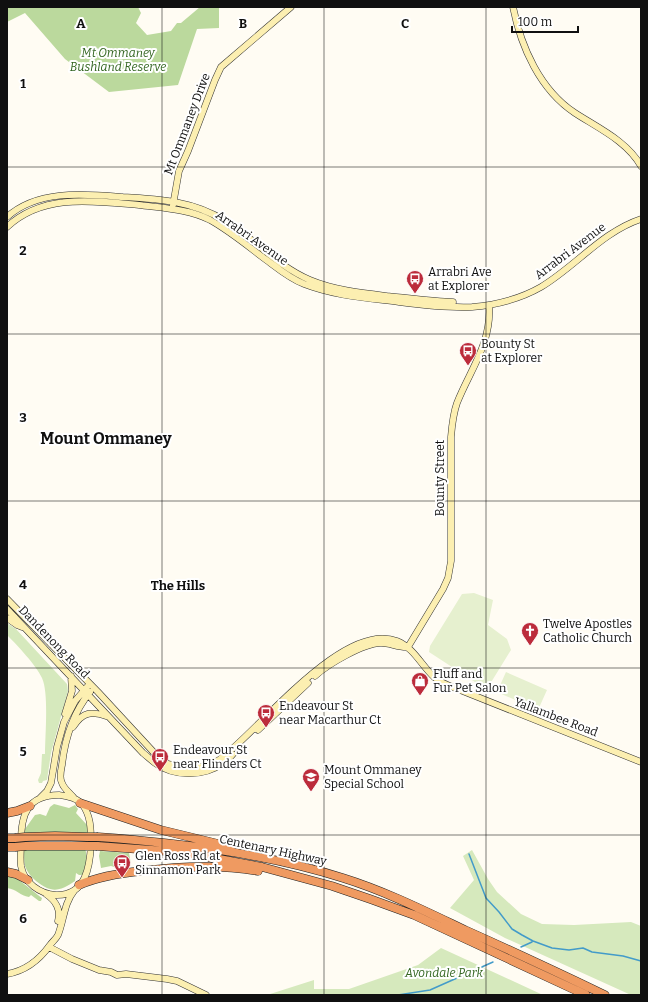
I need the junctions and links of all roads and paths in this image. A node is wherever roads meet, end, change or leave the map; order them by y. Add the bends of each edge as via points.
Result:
1 (291, 7) edge
2 (513, 7) edge
3 (641, 166) edge
4 (174, 201) junction
5 (172, 209) junction
6 (7, 217) edge
7 (641, 219) edge
8 (7, 227) edge
9 (489, 305) junction
10 (7, 599) edge
11 (7, 609) edge
12 (7, 618) edge
13 (25, 628) junction
14 (408, 647) junction
15 (71, 676) junction
16 (92, 686) junction
17 (88, 693) junction
18 (111, 718) junction
19 (64, 722) junction
20 (67, 737) junction
21 (641, 762) edge
22 (38, 799) junction
23 (77, 800) junction
24 (30, 806) junction
25 (7, 812) edge
26 (11, 838) edge
27 (98, 842) junction
28 (11, 847) edge
29 (312, 868) junction
30 (274, 870) junction
31 (7, 872) edge
32 (28, 880) junction
33 (78, 887) junction
34 (45, 893) junction
35 (50, 946) junction
36 (7, 974) edge
37 (206, 995) edge
38 (586, 995) edge
39 (606, 995) edge

1 - 4 street, Mt Ommaney Drive via 221,67 179,171
2 - 3 street via 524,48 543,81 574,112 631,151
4 - 5 street, Mt Ommaney Drive
4 - 6 street, Arrabri Avenue via 70,194 33,202
4 - 9 street, Arrabri Avenue via 199,208 225,220 279,262 309,280 363,293
5 - 8 street, Arrabri Avenue via 92,200 66,202 27,212
5 - 9 street, Arrabri Avenue via 208,219 236,236 289,277 322,290 347,296 425,305
7 - 9 street, Arrabri Avenue via 616,230 540,287 522,296
9 - 14 street, Bounty Street via 486,340 464,386 454,416 451,442 451,561 448,578
10 - 16 street, Dandenong Road
11 - 13 street, Dandenong Road
12 - 13 street
13 - 15 street, Dandenong Road
14 - 16 street via 393,640 380,638 357,644 316,670 223,757 201,768 175,766 159,758
14 - 18 street via 373,643 326,668 312,678 224,763 211,770 178,773 164,768 143,753
14 - 21 street, Yallambee Road via 434,677 450,686
15 - 17 street, Dandenong Road
15 - 19 street via 72,690
16 - 17 street, Dandenong Road
17 - 18 street
17 - 19 street, Dandenong Road via 75,701
17 - 20 street, Dandenong Road via 77,711
18 - 20 street via 95,713 87,714 78,720
19 - 22 street, Dandenong Road via 51,783
20 - 23 street, Dandenong Road via 62,758 61,781
22 - 23 street via 55,795
22 - 24 street
23 - 29 highway via 161,830 218,845 290,859
23 - 33 street via 88,816 91,832 90,864
24 - 25 highway
24 - 32 street via 23,818 21,829 22,867
26 - 27 highway, Centenary Highway, bridge via 88,837
27 - 28 highway, Centenary Highway, bridge via 88,846
27 - 29 highway, Centenary Highway via 147,841 204,848
27 - 30 highway, Centenary Highway via 179,852
29 - 39 highway, Centenary Highway via 396,897
30 - 33 highway via 267,873 182,866 115,874
30 - 38 highway, Centenary Highway via 332,886 392,907
31 - 32 highway
32 - 34 street
33 - 34 street via 62,894
33 - 35 street via 69,898 58,934
34 - 35 street via 54,900 59,913
35 - 36 street via 32,964
35 - 37 street via 99,970 118,975 178,981

